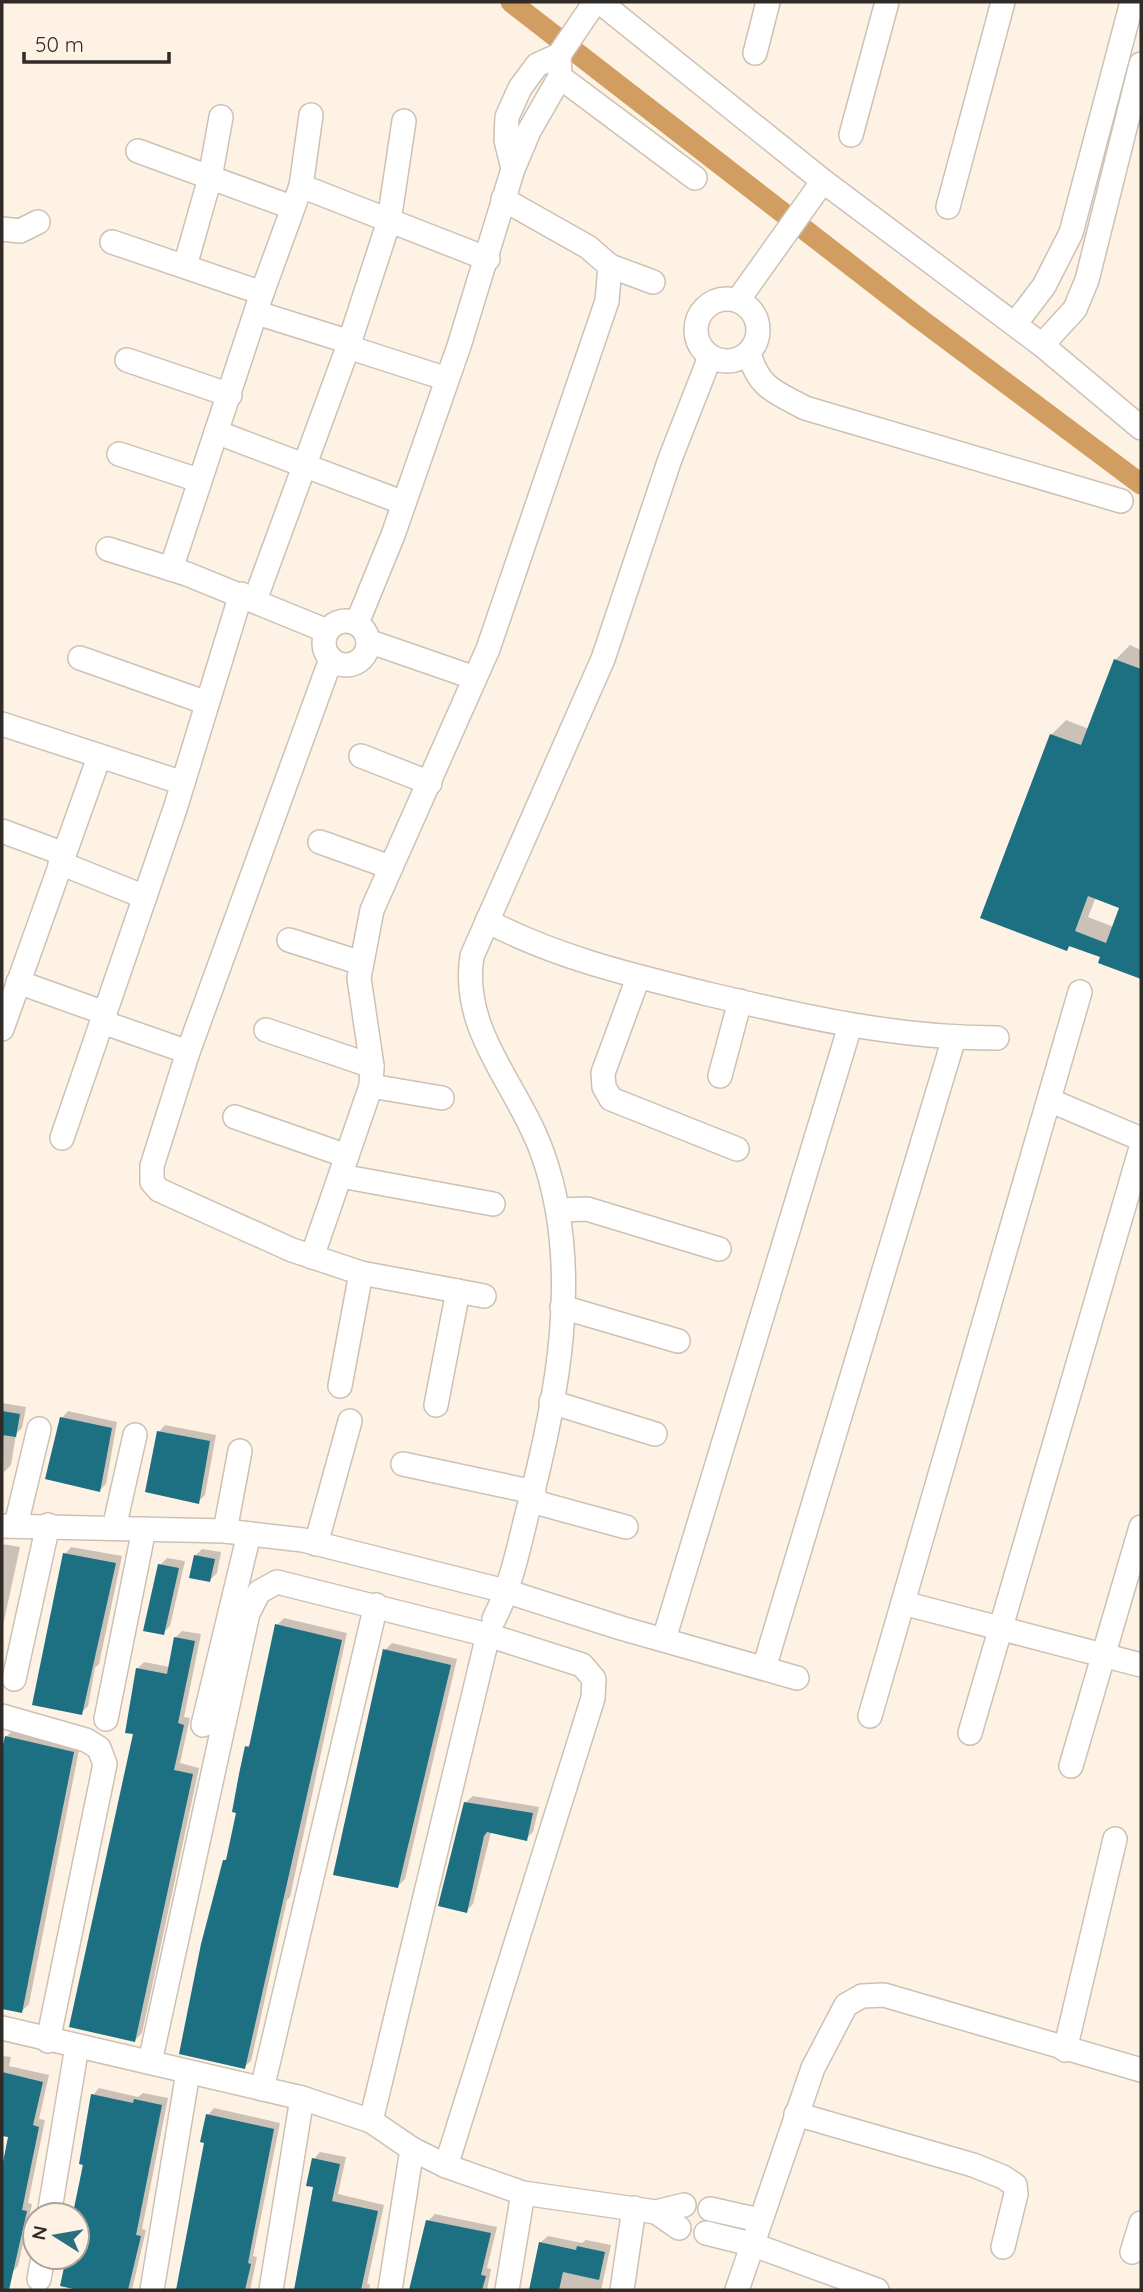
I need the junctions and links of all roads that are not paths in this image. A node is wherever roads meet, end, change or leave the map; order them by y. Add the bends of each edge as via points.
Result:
1 (598, 2) edge
2 (768, 2) edge
3 (887, 2) edge
4 (1003, 2) edge
5 (1132, 2) edge
6 (755, 53) dead end
7 (560, 61) junction
8 (1141, 64) edge
9 (311, 115) dead end
10 (221, 117) dead end
11 (404, 121) dead end
12 (851, 135) dead end
13 (138, 151) dead end
14 (210, 178) junction
15 (695, 178) dead end
16 (301, 186) junction
17 (818, 189) junction
18 (503, 200) junction
19 (291, 207) junction
20 (948, 207) dead end
21 (388, 221) junction
22 (38, 222) dead end
23 (2, 229) edge
24 (1071, 233) junction
25 (1097, 239) junction
26 (113, 242) dead end
27 (488, 258) junction
28 (610, 266) junction
29 (185, 267) junction
30 (653, 282) dead end
31 (738, 300) junction
32 (259, 303) junction
33 (1015, 324) junction
34 (349, 345) junction
35 (1042, 345) junction
36 (749, 354) junction
37 (710, 357) junction
38 (127, 360) dead end
39 (447, 379) junction
40 (230, 395) junction
41 (1141, 428) edge
42 (216, 432) junction
43 (119, 454) dead end
44 (306, 465) junction
45 (198, 480) junction
46 (1121, 501) dead end
47 (404, 503) junction
48 (107, 549) dead end
49 (172, 569) junction
50 (248, 597) junction
51 (327, 631) junction
52 (362, 632) junction
53 (80, 658) dead end
54 (331, 659) junction
55 (475, 678) junction
56 (207, 703) junction
57 (3, 728) edge
58 (361, 756) dead end
59 (99, 757) junction
60 (183, 783) junction
61 (430, 783) junction
62 (2, 831) edge
63 (320, 842) dead end
64 (62, 859) junction
65 (390, 867) junction
66 (145, 897) junction
67 (487, 921) junction
68 (289, 940) dead end
69 (361, 963) junction
70 (638, 978) junction
71 (18, 982) junction
72 (1080, 992) dead end
73 (740, 1001) junction
74 (103, 1018) junction
75 (850, 1026) junction
76 (2, 1029) edge
77 (266, 1030) dead end
78 (954, 1038) junction
79 (997, 1038) dead end
80 (188, 1052) junction
81 (371, 1076) junction
82 (720, 1076) dead end
83 (442, 1098) dead end
84 (1049, 1100) junction
85 (235, 1116) dead end
86 (62, 1138) dead end
87 (1141, 1139) edge
88 (1141, 1148) edge
89 (737, 1149) dead end
90 (344, 1166) junction
91 (493, 1204) dead end
92 (559, 1210) junction
93 (719, 1249) dead end
94 (312, 1257) junction
95 (360, 1273) junction
96 (458, 1291) junction
97 (484, 1296) dead end
98 (562, 1307) junction
99 (678, 1341) dead end
100 (340, 1386) dead end
101 (551, 1402) junction
102 (436, 1405) dead end
103 (349, 1422) dead end
104 (39, 1429) dead end
105 (655, 1434) dead end
106 (135, 1436) dead end
107 (240, 1451) dead end
108 (402, 1464) dead end
109 (532, 1496) junction
110 (48, 1525) junction
111 (9, 1526) edge
112 (626, 1527) dead end
113 (1141, 1527) edge
114 (114, 1528) junction
115 (144, 1529) junction
116 (225, 1531) junction
117 (249, 1534) junction
118 (316, 1544) junction
119 (505, 1591) junction
120 (903, 1603) junction
121 (376, 1605) junction
122 (491, 1627) junction
123 (999, 1630) junction
124 (664, 1639) junction
125 (1103, 1656) junction
126 (1141, 1665) edge
127 (764, 1668) junction
128 (797, 1678) dead end
129 (14, 1679) dead end
130 (2, 1716) edge
131 (870, 1716) dead end
132 (106, 1718) dead end
133 (203, 1725) dead end
134 (970, 1734) dead end
135 (1071, 1766) dead end
136 (1115, 1839) dead end
137 (2, 2028) edge
138 (48, 2041) junction
139 (77, 2046) junction
140 (1065, 2050) junction
141 (150, 2062) junction
142 (1141, 2070) edge
143 (188, 2072) junction
144 (262, 2089) junction
145 (302, 2098) junction
146 (796, 2113) junction
147 (371, 2121) junction
148 (412, 2149) junction
149 (446, 2166) junction
150 (523, 2193) junction
151 (51, 2201) edge
152 (684, 2205) dead end
153 (710, 2209) dead end
154 (645, 2210) junction
155 (759, 2220) junction
156 (1141, 2223) edge
157 (679, 2228) dead end
158 (706, 2233) dead end
159 (751, 2244) junction
160 (1003, 2247) dead end
161 (1132, 2252) dead end
162 (152, 2290) edge
163 (271, 2290) edge
164 (390, 2290) edge
165 (507, 2290) edge
166 (622, 2290) edge
167 (737, 2290) edge
168 (877, 2290) edge

1 - 7 street
1 - 17 street
2 - 6 street
3 - 12 street
4 - 20 street
5 - 24 street
7 - 15 street
7 - 18 street
8 - 25 street
9 - 16 street
10 - 14 street
11 - 21 street
13 - 14 street
14 - 19 street
14 - 29 street
16 - 19 street
16 - 21 street
17 - 31 street
17 - 33 street
18 - 27 street
18 - 28 street via 588,247
19 - 32 street
21 - 27 street
21 - 34 street
22 - 23 street via 20,231
24 - 25 street
24 - 33 street via 1044,286
25 - 35 street via 1074,309
26 - 29 street
27 - 39 street
28 - 30 street
28 - 55 street via 607,301
29 - 32 street
31 - 36 street via 749,307 759,330
31 - 37 street via 712,302 696,322 700,348
32 - 34 street
32 - 40 street
33 - 35 street
34 - 39 street
34 - 44 street
35 - 41 street
36 - 37 street via 729,362
36 - 46 street via 756,377 805,408
37 - 67 street via 670,459 603,659
38 - 40 street
39 - 47 street
40 - 42 street
42 - 44 street
42 - 45 street
43 - 45 street
44 - 47 street
44 - 50 street
45 - 49 street
47 - 52 street
48 - 49 street
49 - 50 street
50 - 51 street
50 - 56 street
51 - 52 street via 337,622
51 - 54 street via 324,648
52 - 54 street via 364,655 344,665
52 - 55 street
53 - 56 street
54 - 80 street
55 - 61 street
56 - 60 street
57 - 59 street
58 - 61 street
59 - 60 street
59 - 64 street
60 - 66 street
61 - 65 street
62 - 64 street
63 - 65 street
64 - 66 street
64 - 71 street
65 - 69 street via 372,910
66 - 74 street
67 - 70 street via 559,955
67 - 92 street via 469,972 475,1018 483,1040 523,1106 543,1153
68 - 69 street
69 - 81 street via 360,995
70 - 73 street
70 - 89 street via 603,1073 604,1087 611,1099
71 - 74 street
71 - 76 street
72 - 84 street
73 - 75 street
73 - 82 street
74 - 80 street
74 - 86 street
75 - 78 street
75 - 124 street
77 - 81 street
78 - 79 street
78 - 127 street
80 - 94 street via 152,1166 152,1182 159,1190
81 - 83 street
81 - 90 street
84 - 87 street
84 - 120 street
85 - 90 street
88 - 123 street
90 - 91 street
90 - 94 street
92 - 93 street via 587,1209
92 - 98 street
94 - 95 street
95 - 96 street
95 - 100 street
96 - 97 street
96 - 102 street
98 - 99 street
98 - 101 street
101 - 105 street
101 - 109 street
103 - 118 street
104 - 111 street
106 - 114 street
107 - 116 street
108 - 109 street
109 - 112 street
109 - 119 street
110 - 111 street
110 - 114 street
110 - 129 street
113 - 125 street
114 - 115 street
115 - 116 street
115 - 132 street
116 - 117 street
117 - 118 street
117 - 133 street
118 - 119 street
119 - 122 street
119 - 124 street
120 - 123 street
120 - 131 street
121 - 122 street
121 - 141 street via 277,1582 259,1592 248,1613
121 - 144 street
122 - 147 street
122 - 149 street via 582,1665 594,1679 593,1698
123 - 125 street
123 - 134 street
124 - 127 street
125 - 126 street
125 - 135 street
127 - 128 street
130 - 138 street via 86,1740 99,1748 105,1764
136 - 140 street
137 - 138 street
138 - 139 street
139 - 141 street
139 - 151 street
140 - 142 street
140 - 146 street via 884,1995 862,1996 846,2005
141 - 143 street
143 - 144 street
143 - 162 street
144 - 145 street
145 - 147 street
145 - 163 street
146 - 155 street
146 - 160 street via 1003,2177 1014,2185 1016,2194
147 - 148 street
148 - 149 street
148 - 164 street
149 - 150 street
150 - 154 street
150 - 165 street
152 - 154 street
153 - 155 street
154 - 157 street
154 - 166 street
155 - 159 street
156 - 161 street
158 - 159 street
159 - 167 street
159 - 168 street

